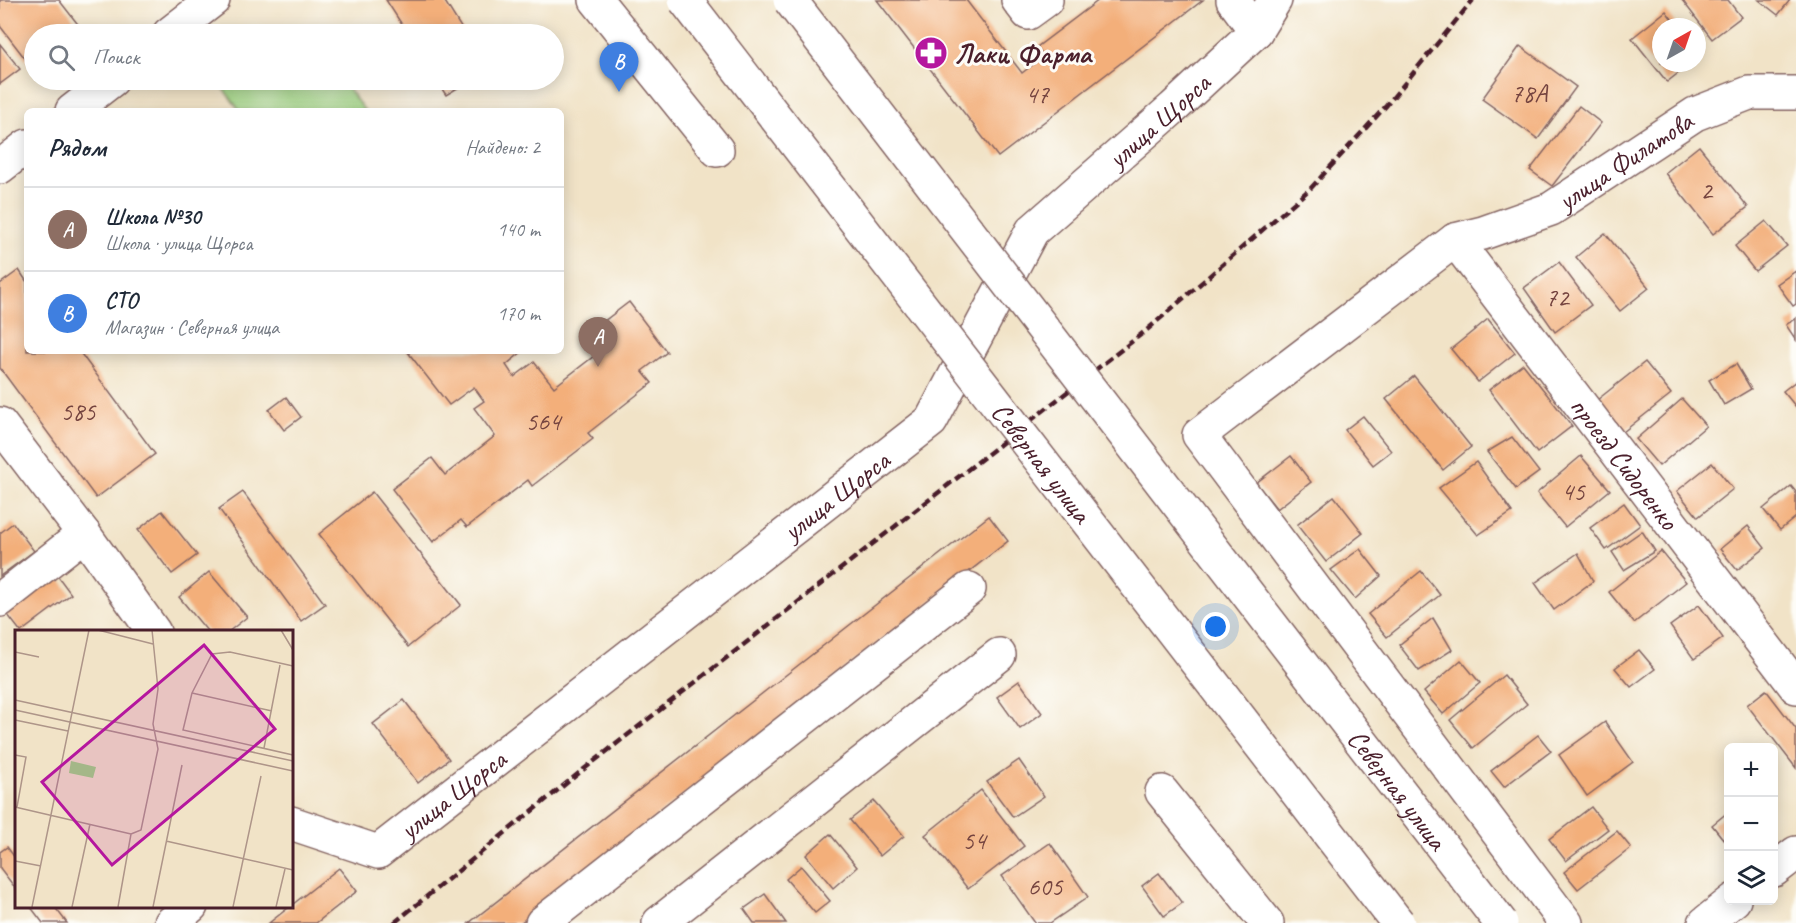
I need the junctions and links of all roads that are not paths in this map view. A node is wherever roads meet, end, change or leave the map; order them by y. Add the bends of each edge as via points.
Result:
1 (213, 0) edge
2 (596, 0) edge
3 (685, 0) edge
4 (790, 0) edge
5 (1018, 0) edge
6 (1046, 0) edge
7 (1233, 0) edge
8 (1275, 0) edge
9 (182, 24) edge
10 (1256, 31) junction
11 (99, 90) edge
12 (1796, 93) edge
13 (76, 108) edge
14 (24, 148) edge
15 (717, 150) dead end
16 (0, 167) edge
17 (1455, 240) junction
18 (0, 424) edge
19 (84, 534) junction
20 (969, 590) dead end
21 (0, 600) edge
22 (153, 630) edge
23 (999, 655) dead end
24 (1796, 687) edge
25 (1162, 792) dead end
26 (292, 823) edge
27 (1796, 853) edge
28 (1778, 866) edge
29 (1728, 905) edge
30 (189, 908) edge
31 (171, 923) edge
32 (542, 923) edge
33 (658, 923) edge
34 (1267, 923) edge
35 (1398, 923) edge
36 (1501, 923) edge
37 (1566, 923) edge
38 (1706, 923) edge

1 - 9 street
2 - 15 street
3 - 35 street, Северная улица, bridge
4 - 36 street, Северная улица, bridge
5 - 6 street via 1028,13
7 - 10 street
8 - 10 street, улица Щорса
10 - 26 street, улица Щорса via 1032,231 931,421 378,852
11 - 13 street
12 - 17 street, улица Филатова via 1749,93 1695,114 1551,209
14 - 16 street
17 - 24 street, проезд Сидоренко
17 - 37 street via 1199,435
18 - 19 street
19 - 21 street
19 - 22 street
20 - 32 street
23 - 33 street
25 - 34 street
27 - 28 street
29 - 38 street
30 - 31 street

